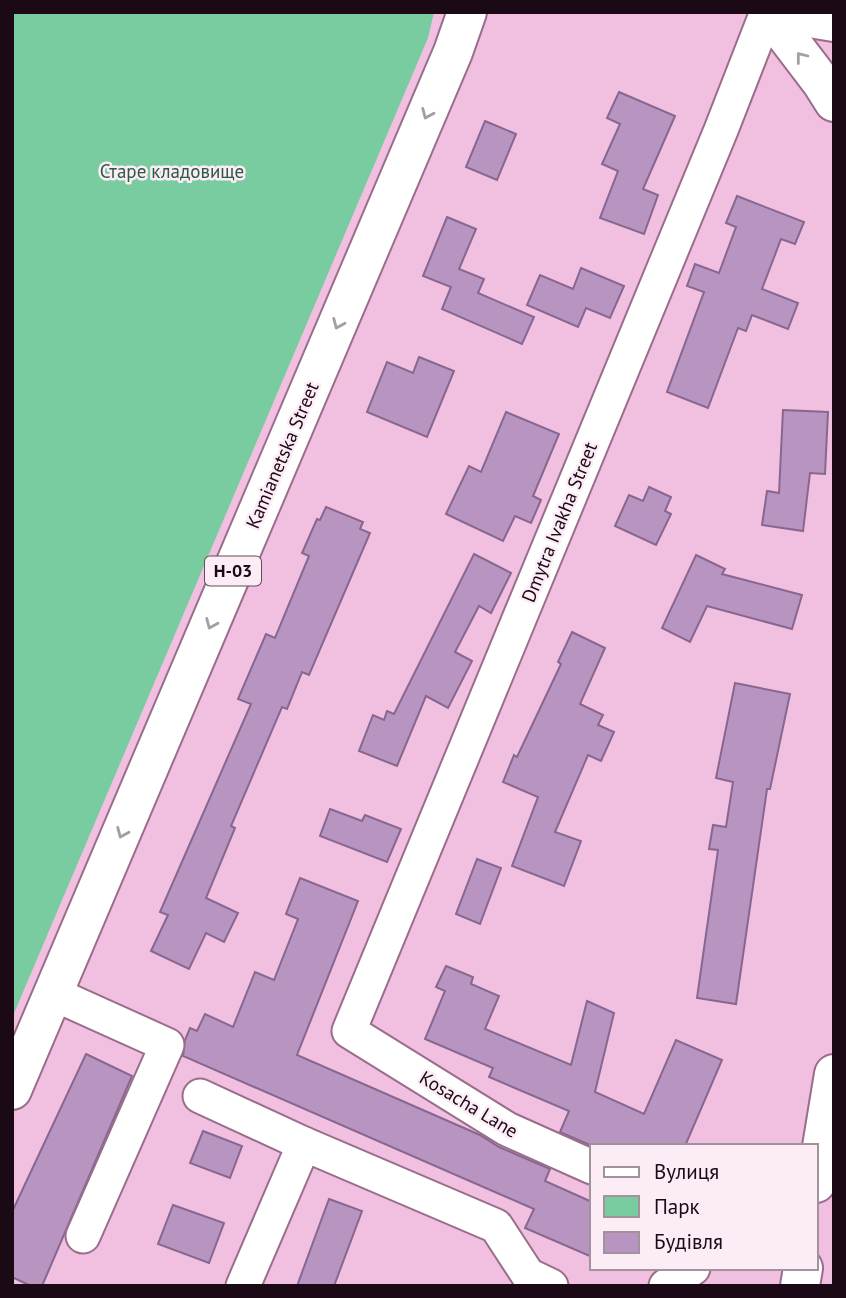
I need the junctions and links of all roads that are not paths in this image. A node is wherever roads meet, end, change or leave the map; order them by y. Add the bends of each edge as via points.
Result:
1 (467, 12) edge
2 (769, 12) edge
3 (834, 22) edge
4 (834, 102) edge
5 (54, 994) junction
6 (349, 1031) joint
7 (834, 1074) edge
8 (12, 1090) edge
9 (200, 1096) dead end
10 (830, 1127) edge
11 (304, 1144) junction
12 (590, 1166) edge
13 (818, 1175) edge
14 (83, 1236) dead end
15 (690, 1270) edge
16 (243, 1286) edge
17 (551, 1286) edge
18 (666, 1286) edge

1 -> 5 main road, Kamianetska Street / Н-03
2 - 3 main road
4 -> 2 main road
2 - 6 street, Dmytra Ivakha Street
5 - 8 main road, Kamianetska Street / Н-03
5 - 14 street via 167,1045
6 - 12 street, Kosacha Lane via 507,1129
7 - 10 main road
9 - 11 street
10 - 13 main road
11 - 16 street
11 - 17 street via 496,1226 528,1275
15 - 18 street

